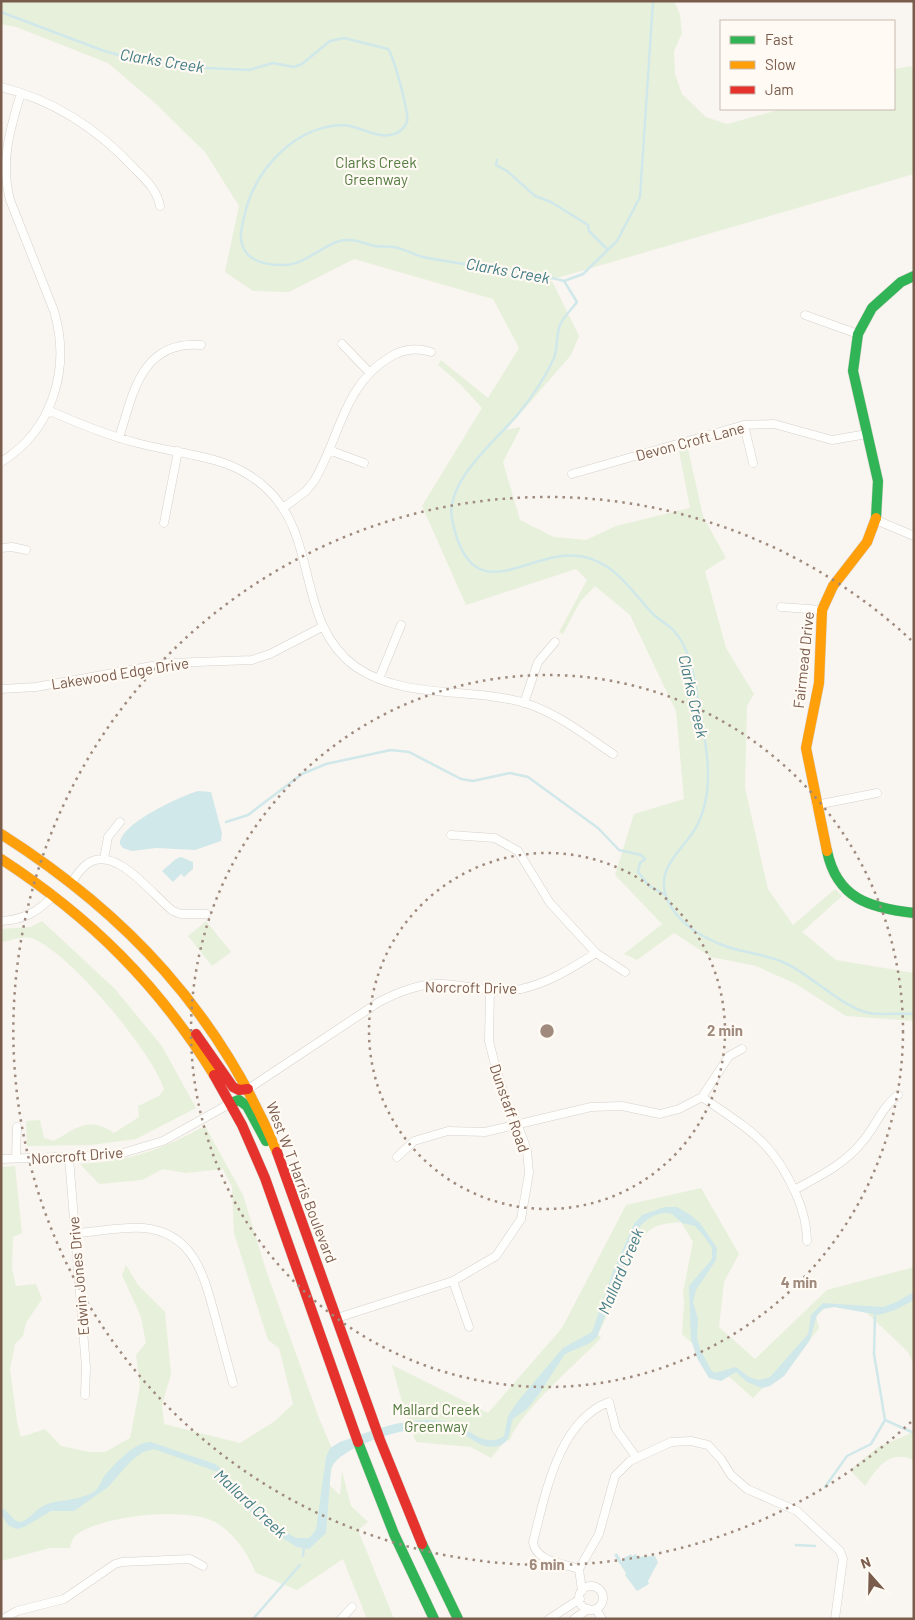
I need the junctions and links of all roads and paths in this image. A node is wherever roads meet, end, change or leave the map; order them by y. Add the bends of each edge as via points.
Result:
1 (1, 87) edge
2 (21, 93) junction
3 (160, 206) dead end
4 (914, 276) edge
5 (806, 315) dead end
6 (858, 334) junction
7 (342, 344) dead end
8 (201, 345) dead end
9 (431, 352) dead end
10 (370, 373) junction
11 (48, 410) junction
12 (744, 425) junction
13 (867, 434) junction
14 (119, 438) junction
15 (329, 450) junction
16 (178, 451) junction
17 (1, 462) edge
18 (364, 463) dead end
19 (753, 464) dead end
20 (572, 474) dead end
21 (283, 508) junction
22 (876, 520) junction
23 (164, 523) dead end
24 (914, 536) edge
25 (1, 548) edge
26 (26, 550) dead end
27 (781, 607) dead end
28 (822, 610) junction
29 (401, 625) dead end
30 (322, 627) junction
31 (555, 642) dead end
32 (379, 679) junction
33 (1, 689) edge
34 (524, 703) junction
35 (613, 754) dead end
36 (877, 792) dead end
37 (816, 805) junction
38 (117, 823) dead end
39 (1, 834) edge
40 (451, 835) dead end
41 (1, 859) edge
42 (104, 859) junction
43 (72, 882) junction
44 (54, 895) junction
45 (205, 912) dead end
46 (914, 913) edge
47 (1, 921) edge
48 (596, 953) junction
49 (625, 972) dead end
50 (490, 990) junction
51 (168, 1007) junction
52 (742, 1049) dead end
53 (248, 1090) junction
54 (898, 1095) dead end
55 (702, 1097) junction
56 (231, 1103) junction
57 (518, 1126) junction
58 (17, 1127) dead end
59 (397, 1157) dead end
60 (16, 1158) junction
61 (69, 1158) junction
62 (1, 1159) edge
63 (284, 1170) junction
64 (794, 1190) junction
65 (75, 1234) junction
66 (806, 1241) dead end
67 (453, 1282) junction
68 (337, 1318) junction
69 (469, 1327) dead end
70 (233, 1383) dead end
71 (85, 1394) dead end
72 (636, 1457) junction
73 (203, 1566) dead end
74 (579, 1569) junction
75 (581, 1595) junction
76 (352, 1607) dead end
77 (592, 1609) junction
78 (3, 1619) edge
79 (341, 1619) edge
80 (434, 1619) edge
81 (458, 1619) edge
82 (549, 1619) edge
83 (574, 1619) edge
84 (602, 1619) edge
85 (836, 1619) edge

1 - 2 street
2 - 3 street via 64,111 100,135 154,188
2 - 11 street via 7,140 4,169 10,200 58,325 60,362
4 - 6 main road, Fairmead Drive via 901,282 872,308
5 - 6 street
6 - 13 main road, Fairmead Drive via 853,371
7 - 10 street
8 - 14 street via 177,348 146,366 136,383
9 - 10 street via 414,348 400,351
10 - 15 street via 347,405
11 - 14 street
11 - 17 street via 27,442
12 - 13 street, Devon Croft Lane via 774,424 832,440
12 - 19 street
12 - 20 street, Devon Croft Lane
13 - 22 main road, Fairmead Drive via 878,481
14 - 16 street
15 - 18 street
15 - 21 street via 314,481
16 - 21 street via 214,458 244,470 269,490
16 - 23 street
21 - 30 street via 295,532
22 - 24 street
22 - 28 main road, Fairmead Drive via 867,542 833,586
25 - 26 street
27 - 28 street
28 - 37 main road, Fairmead Drive via 819,683 806,748
29 - 32 street
30 - 32 street via 350,662
30 - 33 street, Lakewood Edge Drive via 252,660 169,662 36,687
31 - 34 street via 538,662
32 - 34 street
34 - 35 street via 551,714
36 - 37 street
37 - 46 main road, Fairmead Drive via 830,866 851,896 886,910
38 - 42 street via 105,845
39 - 43 main road, West W T Harris Boulevard
40 - 48 street via 495,838 518,851 550,903
41 - 44 main road
42 - 43 street via 87,864
42 - 45 street via 123,866 174,911 181,914
43 - 53 main road, West W T Harris Boulevard via 124,927 179,986 217,1038
44 - 47 street via 32,914
44 - 51 main road via 107,940
48 - 49 street
48 - 50 street, Norcroft Drive via 552,980 520,989
50 - 53 street, Norcroft Drive via 440,984 399,991
50 - 57 street, Dunstaff Road via 489,1042 509,1109
51 - 53 main road via 196,1033 233,1087
51 - 56 main road
52 - 55 street via 729,1056
53 - 63 main road, West W T Harris Boulevard
54 - 64 street via 884,1107 854,1152 828,1172
55 - 57 street via 660,1114 622,1106 591,1107
55 - 64 street via 766,1143 785,1169
56 - 61 street, Norcroft Drive via 178,1134 150,1146 116,1155
56 - 63 main road via 239,1100 246,1106
56 - 80 main road via 271,1194 389,1524
57 - 59 street via 485,1132 448,1131 414,1141
57 - 67 street, Dunstaff Road via 527,1150 529,1173 521,1219 496,1256
58 - 60 street
60 - 61 street, Norcroft Drive
60 - 62 street, Norcroft Drive
61 - 65 street, Edwin Jones Drive
63 - 68 main road, West W T Harris Boulevard
64 - 66 street via 806,1219
65 - 70 street via 143,1228 165,1234 189,1250 204,1276
65 - 71 street, Edwin Jones Drive via 86,1367
67 - 68 street, Dunstaff Road
67 - 69 street
68 - 81 main road, West W T Harris Boulevard via 404,1505
72 - 74 street via 615,1476 599,1534
72 - 74 street via 616,1429 609,1402 596,1407 583,1419 558,1457 534,1548 544,1558
72 - 85 street via 671,1442 690,1441 708,1445 731,1475 747,1489 797,1510 840,1551 843,1558
73 - 78 street via 190,1559 122,1562 64,1599 17,1611
74 - 75 street
75 - 77 street via 581,1604
75 - 77 street via 589,1587 600,1590 603,1600
75 - 82 street
76 - 79 street
77 - 83 street
77 - 84 street

